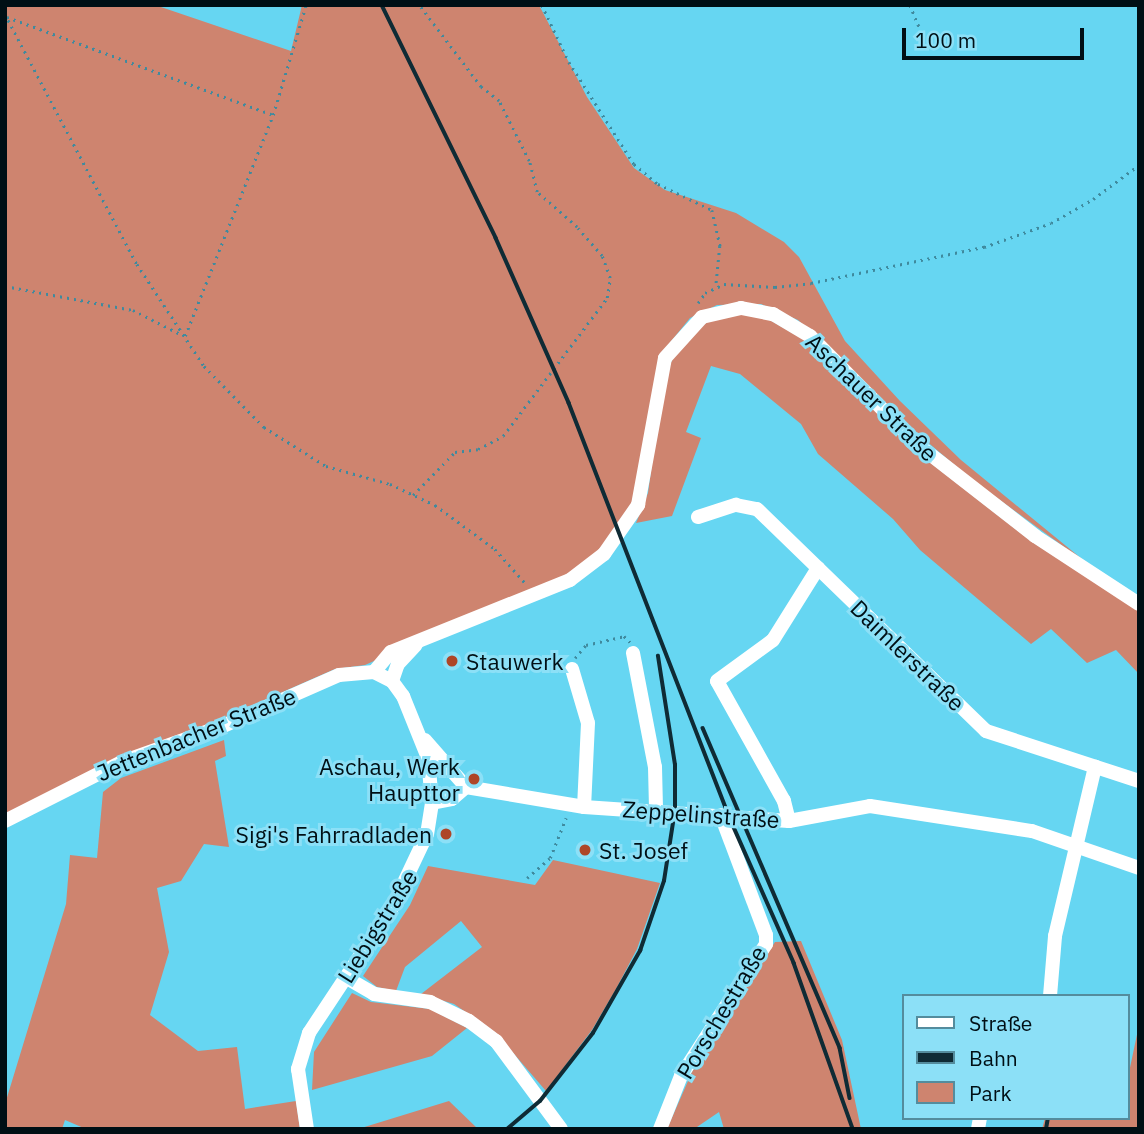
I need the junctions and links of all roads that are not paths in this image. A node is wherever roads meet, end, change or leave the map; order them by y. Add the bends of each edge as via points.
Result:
1 (698, 517) dead end
2 (818, 568) junction
3 (1139, 604) edge
4 (420, 642) junction
5 (633, 653) road end
6 (572, 668) road end
7 (374, 671) junction
8 (392, 681) junction
9 (420, 734) junction
10 (1095, 767) junction
11 (1139, 781) edge
12 (466, 787) junction
13 (432, 803) junction
14 (578, 806) junction
15 (656, 809) junction
16 (721, 815) junction
17 (5, 821) edge
18 (789, 821) junction
19 (1077, 843) junction
20 (1139, 868) edge
21 (345, 977) junction
22 (1050, 994) edge
23 (307, 1129) edge
24 (561, 1129) edge
25 (660, 1129) edge

1 - 2 street, Daimlerstraße via 736,505 757,509
2 - 10 street, Daimlerstraße via 986,731
2 - 18 street via 773,640 717,681 785,802
3 - 4 street, Aschauer Straße via 1089,575 947,468 878,409 817,342 793,324 741,308 693,323 671,348 661,368 642,491 629,523 595,564 535,595
4 - 7 street, Aschauer Straße via 391,652
4 - 8 street, Aschauer Straße via 398,664
5 - 15 street via 655,767
6 - 14 street via 588,723
7 - 8 street
7 - 17 street, Jettenbacher Straße via 339,675 223,726 124,761
8 - 9 street, Liebigstraße
9 - 12 street
9 - 13 street, Liebigstraße via 428,758
10 - 11 street, Daimlerstraße
10 - 19 street
12 - 13 street via 453,799
12 - 14 street, Zeppelinstraße
13 - 21 street, Liebigstraße via 427,834 410,877
14 - 15 street, Zeppelinstraße
15 - 16 street, Zeppelinstraße
16 - 18 street, Zeppelinstraße
16 - 25 street, Porschestraße via 766,944 681,1076
18 - 19 street, Zeppelinstraße via 870,806 1032,831
19 - 20 street, Zeppelinstraße
19 - 22 street via 1055,936
21 - 23 street, Liebigstraße via 302,1050 299,1090
21 - 24 street via 374,994 430,1002 469,1021 496,1041

